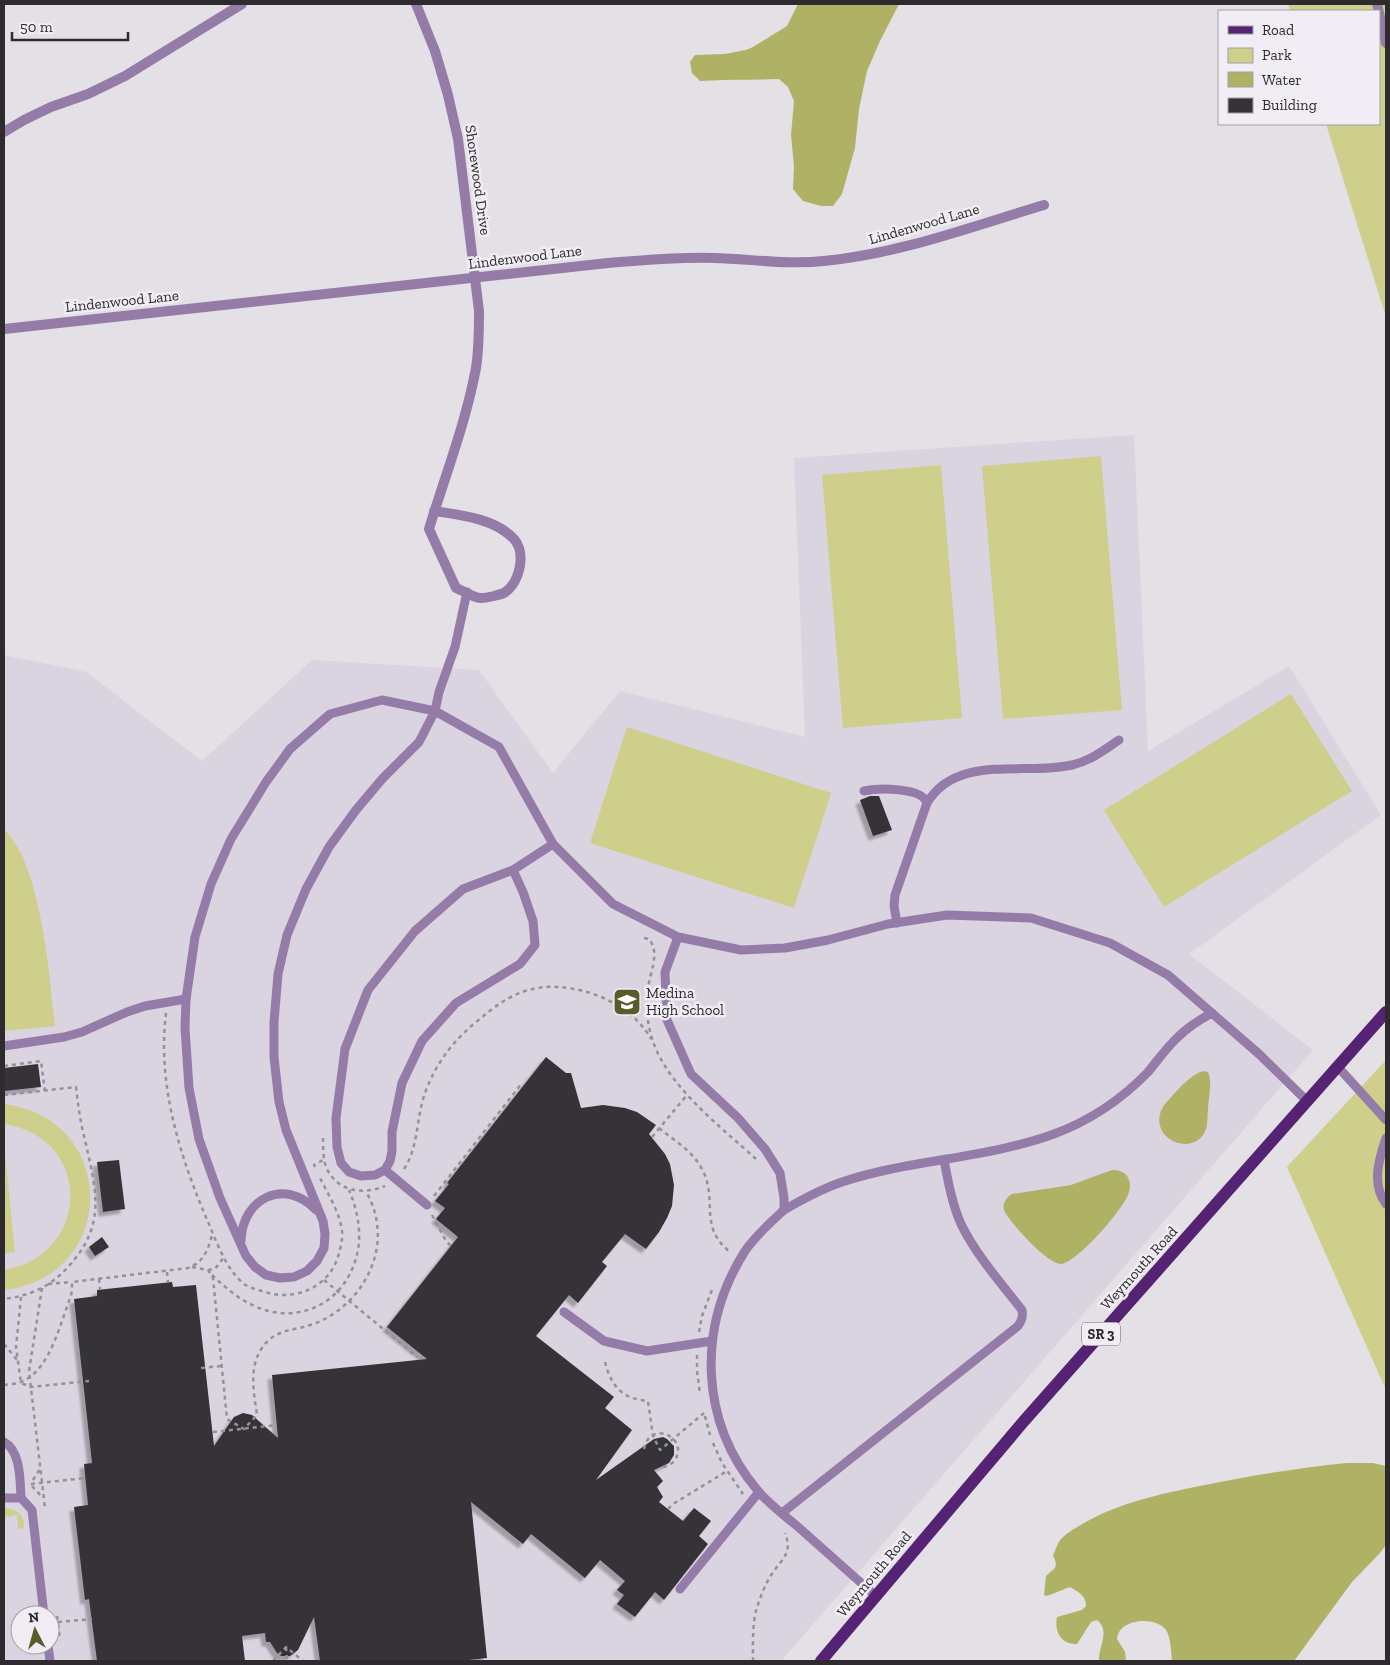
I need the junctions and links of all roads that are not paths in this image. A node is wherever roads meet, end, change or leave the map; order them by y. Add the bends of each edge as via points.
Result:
1 (242, 4) edge
2 (416, 4) edge
3 (1380, 17) edge
4 (1386, 43) edge
5 (4, 132) edge
6 (1044, 205) dead end
7 (476, 278) junction
8 (4, 329) edge
9 (434, 511) junction
10 (466, 592) junction
11 (435, 711) junction
12 (1119, 740) dead end
13 (864, 791) dead end
14 (927, 803) junction
15 (553, 844) junction
16 (513, 870) junction
17 (897, 923) junction
18 (678, 937) junction
19 (186, 1000) junction
20 (1386, 1012) edge
21 (1212, 1013) junction
22 (4, 1046) edge
23 (1338, 1067) junction
24 (1308, 1102) junction
25 (1386, 1120) edge
26 (1386, 1138) edge
27 (944, 1160) junction
28 (385, 1170) junction
29 (1386, 1204) edge
30 (427, 1205) road end
31 (784, 1210) junction
32 (323, 1221) junction
33 (246, 1256) junction
34 (564, 1312) dead end
35 (712, 1341) junction
36 (4, 1442) edge
37 (759, 1492) junction
38 (4, 1498) edge
39 (21, 1498) junction
40 (782, 1513) junction
41 (680, 1589) dead end
42 (877, 1597) junction
43 (43, 1605) edge
44 (821, 1661) edge

1 - 5 street via 125,76 51,107
2 - 7 street, Shorewood Drive via 435,51 458,139
3 - 4 street
6 - 7 street, Lindenwood Lane via 888,251 822,262 653,259
7 - 8 street, Lindenwood Lane
7 - 9 street, Shorewood Drive via 479,311 476,366
9 - 10 street, Shorewood Drive via 429,529 456,588
9 - 10 street via 474,518 494,526 514,539 520,553 520,567 514,583 503,593 480,598
10 - 11 lane via 455,647
11 - 15 lane via 499,747
11 - 19 lane via 382,700 330,714 290,749 231,839 211,884 195,937
11 - 32 lane via 419,742 356,810 329,847 290,927 278,974 274,1040 279,1102 286,1130
12 - 14 lane via 1072,766 999,768 970,773 934,791
13 - 14 lane via 897,790 922,795
14 - 17 lane via 895,895
15 - 16 lane
15 - 18 lane via 613,904
16 - 28 lane via 533,921 535,945 520,964 456,1003 422,1041 402,1083 392,1132 392,1151
16 - 28 lane via 463,889 415,931 368,990 345,1049 336,1118 337,1148 341,1163 349,1172 361,1176
17 - 18 lane via 785,948 741,950
17 - 21 lane via 947,914 1031,918 1110,943 1168,975
18 - 31 lane via 665,972 668,1020 691,1074 738,1118 765,1149 780,1173
19 - 22 lane via 145,1006 64,1037
19 - 33 lane via 189,1088 199,1139 220,1198
20 - 23 main road, Weymouth Road / SR 3
21 - 24 lane
21 - 27 lane via 1177,1038 1129,1090 1083,1121 1024,1143
23 - 24 main road, Weymouth Road / SR 3
23 - 25 lane
24 - 42 main road, Weymouth Road / SR 3 via 1024,1421
26 - 29 lane via 1377,1173 1378,1189
27 - 31 lane via 842,1182
27 - 40 lane via 961,1223 1022,1310 1021,1321
28 - 30 lane
31 - 35 lane via 746,1250 736,1268 722,1302
32 - 33 lane via 324,1248 307,1271 294,1277 266,1275
32 - 33 lane via 316,1209 299,1197 279,1194 266,1197 246,1216 241,1243
34 - 35 lane via 604,1340 647,1350
35 - 37 lane via 710,1371 721,1426 734,1456
36 - 39 lane via 15,1455
37 - 40 lane
37 - 41 lane
38 - 39 lane
39 - 43 lane via 32,1510
40 - 42 lane
42 - 44 main road, Weymouth Road / SR 3

